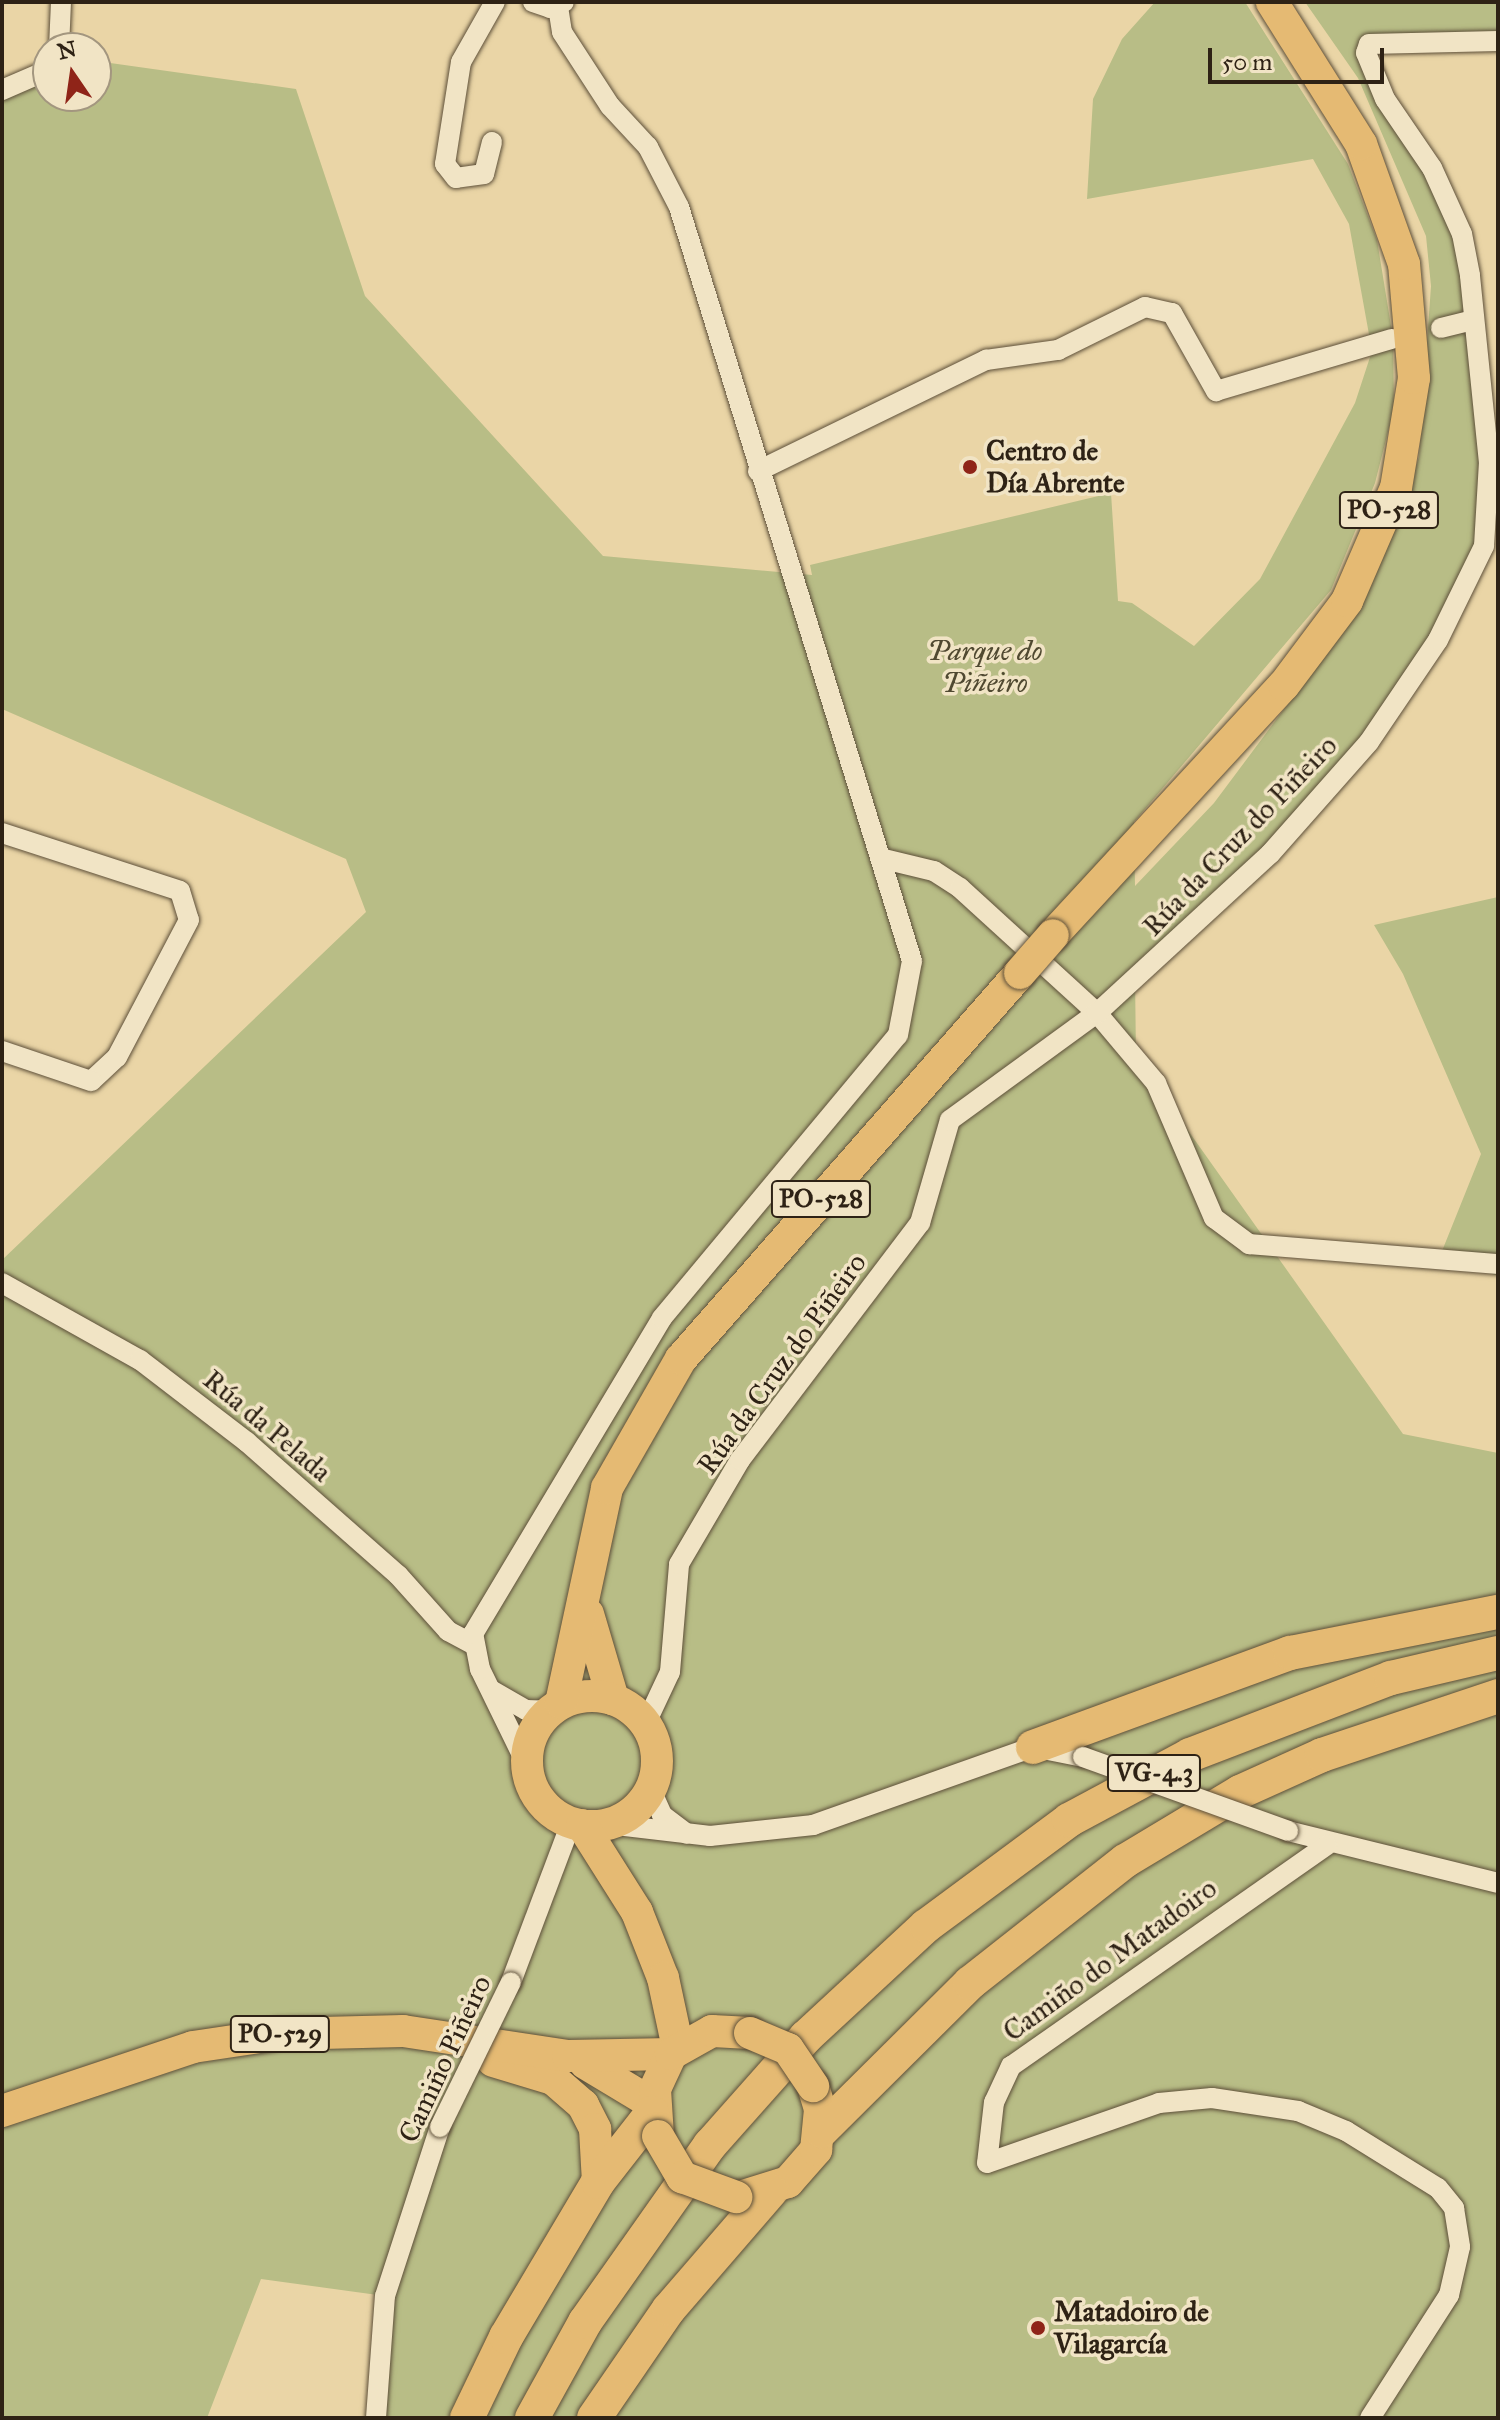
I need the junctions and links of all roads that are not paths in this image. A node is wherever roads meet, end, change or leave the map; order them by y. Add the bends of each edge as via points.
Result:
1 (61, 2) edge
2 (495, 2) edge
3 (533, 2) edge
4 (1272, 2) edge
5 (561, 4) edge
6 (60, 32) edge
7 (1498, 41) edge
8 (32, 77) edge
9 (2, 90) edge
10 (492, 142) dead end
11 (1473, 320) junction
12 (1441, 328) dead end
13 (1391, 339) dead end
14 (758, 471) junction
15 (2, 833) edge
16 (884, 859) junction
17 (1097, 1013) junction
18 (2, 1051) edge
19 (1498, 1264) edge
20 (2, 1283) edge
21 (588, 1575) junction
22 (1498, 1612) edge
23 (472, 1644) junction
24 (1498, 1653) edge
25 (491, 1690) junction
26 (1498, 1696) edge
27 (613, 1699) junction
28 (556, 1707) junction
29 (646, 1723) junction
30 (1033, 1747) junction
31 (526, 1763) junction
32 (612, 1817) junction
33 (687, 1834) junction
34 (1327, 1845) junction
35 (1498, 1883) edge
36 (637, 1912) junction
37 (663, 1978) junction
38 (740, 2032) junction
39 (280, 2034) junction
40 (674, 2051) junction
41 (568, 2056) junction
42 (2, 2111) edge
43 (654, 2118) junction
44 (821, 2131) junction
45 (598, 2182) junction
46 (771, 2191) junction
47 (376, 2418) edge
48 (467, 2418) edge
49 (532, 2418) edge
50 (594, 2418) edge
51 (1370, 2418) edge

1 - 6 street
2 - 10 street via 461,62 445,164 456,178 484,174
3 - 5 street
4 - 21 main road, PO-528, bridge via 1361,144 1404,264 1414,378 1396,488 1347,601 1284,685 1053,935 681,1359 607,1488
5 - 14 street via 562,32 610,106 648,147 679,207
7 - 11 street, Rúa da Cruz do Piñeiro via 1369,44 1366,53 1462,234
8 - 9 street
11 - 12 street
11 - 17 street, Rúa da Cruz do Piñeiro via 1489,463 1484,546 1438,640 1369,742 1270,854
13 - 14 street via 1216,391 1172,313 1145,307 1058,350 986,360
14 - 16 street
15 - 18 street via 180,891 189,920 117,1057 91,1081
16 - 17 street via 934,871 960,888
16 - 23 street via 912,961 898,1035 662,1318
17 - 19 street via 1156,1083 1214,1218 1249,1244
17 - 29 street, Rúa da Cruz do Piñeiro via 950,1120 920,1223 740,1460 679,1564 670,1672
20 - 23 street, Rúa da Pelada via 152,1369 247,1442 398,1575 448,1631
21 - 27 main road, PO-528 via 592,1643
21 - 28 main road, PO-528
22 - 30 highway via 1290,1653
23 - 25 street
24 - 49 highway, VG-4.3 via 1391,1678 1190,1755 1069,1820 926,1926 806,2037 710,2145 585,2322
25 - 28 street via 526,1710
25 - 31 street
26 - 44 highway via 1322,1755 1240,1792 1125,1861 970,1983
27 - 28 main road
27 - 29 main road
28 - 31 main road via 535,1729
29 - 32 main road via 657,1749
30 - 33 street via 826,1821
30 - 34 street, bridge via 1083,1757
31 - 32 main road via 539,1800
32 - 33 street
32 - 33 street via 662,1815
32 - 36 main road
32 - 36 main road
32 - 47 street, Camiño Piñeiro, bridge via 511,1982 440,2127 385,2296
34 - 35 street
34 - 51 street, Camiño do Matadoiro via 1011,2066 994,2102 987,2163 1159,2103 1212,2098 1310,2116 1438,2188 1454,2208 1460,2247 1449,2295
36 - 37 main road
37 - 38 main road via 698,2013
37 - 40 main road
38 - 40 main road
38 - 44 main road, bridge via 788,2049 813,2086
39 - 41 main road, PO-529 via 403,2031
39 - 42 main road, PO-529 via 193,2047
39 - 45 main road via 514,2063 553,2079 583,2105 595,2129
40 - 41 main road, PO-529
40 - 43 main road
41 - 43 main road, PO-529 via 619,2078
43 - 45 highway
43 - 46 main road, bridge via 682,2177 736,2197
44 - 46 main road via 804,2166
45 - 48 highway
46 - 50 highway via 669,2309

